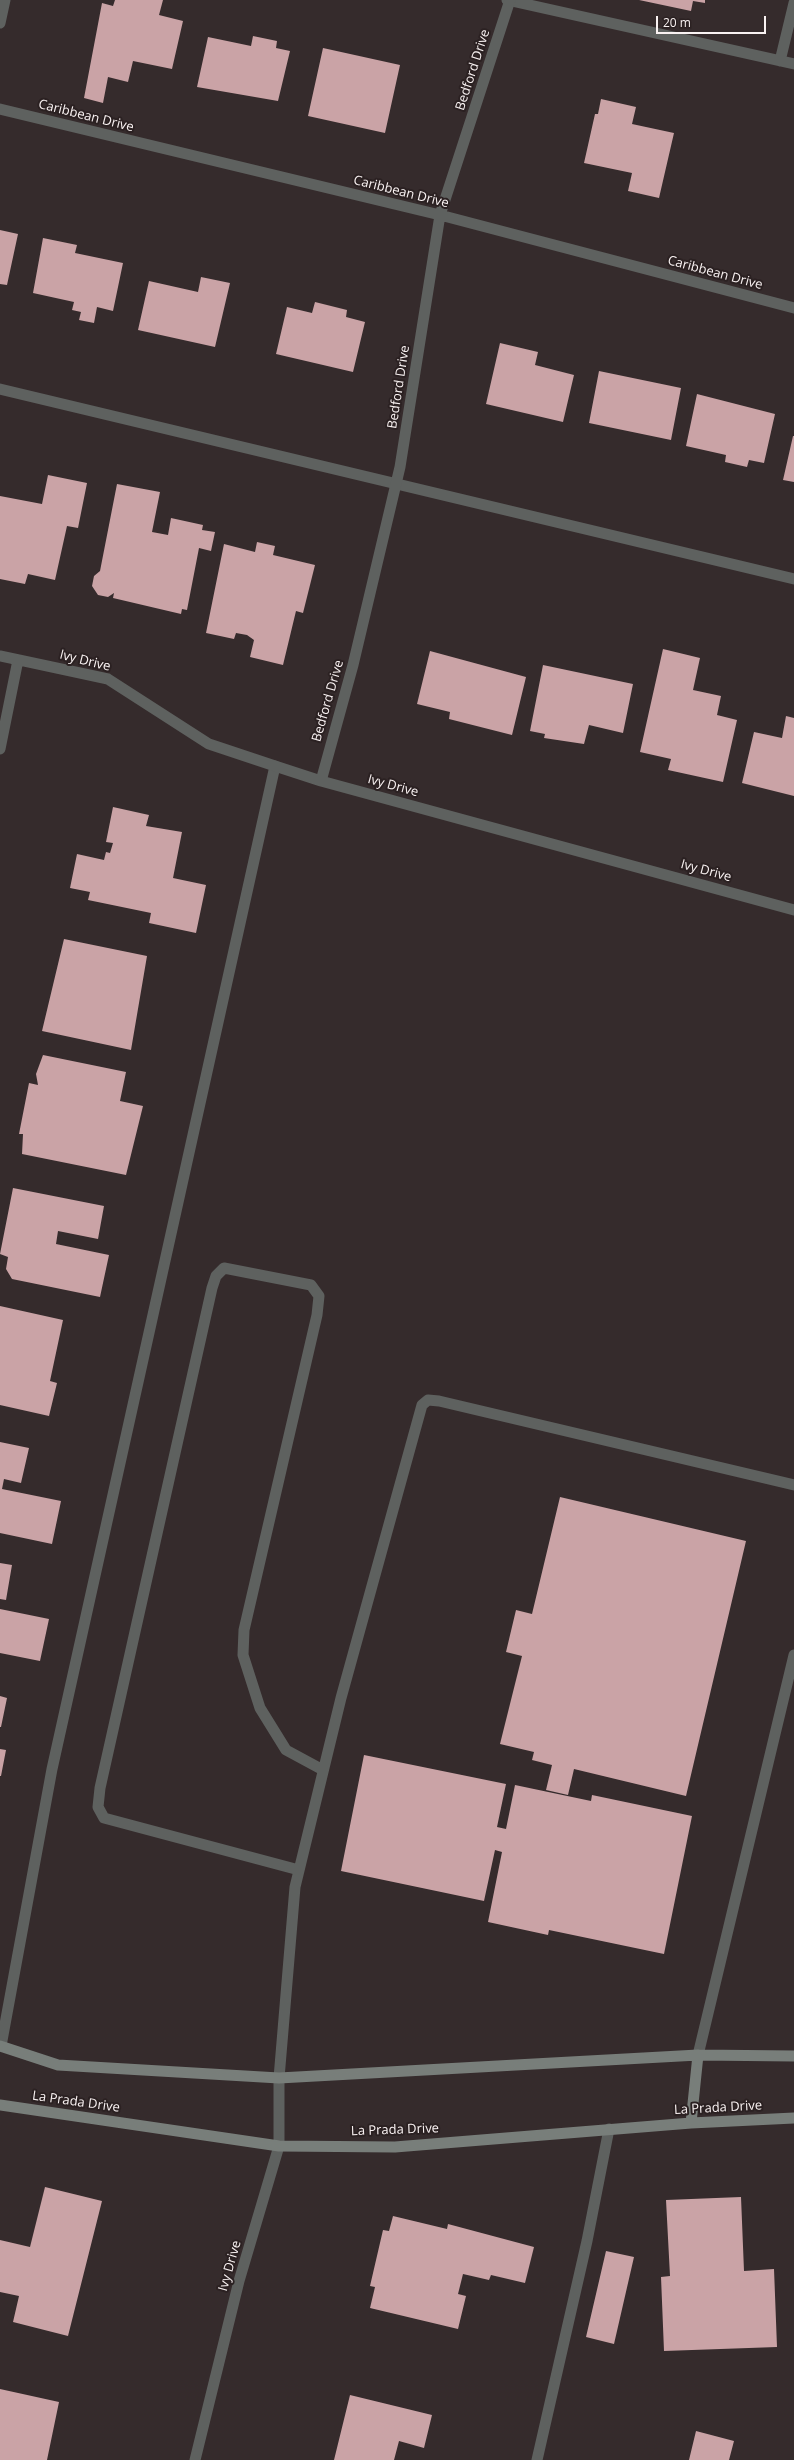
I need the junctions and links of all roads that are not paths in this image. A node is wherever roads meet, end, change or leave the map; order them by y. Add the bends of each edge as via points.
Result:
1 (5, 0) edge
2 (509, 0) edge
3 (794, 3) edge
4 (0, 23) edge
5 (780, 61) junction
6 (794, 64) edge
7 (0, 109) edge
8 (440, 215) junction
9 (794, 308) edge
10 (0, 389) edge
11 (396, 483) junction
12 (794, 579) edge
13 (0, 656) edge
14 (18, 660) junction
15 (0, 749) edge
16 (275, 766) junction
17 (321, 781) junction
18 (794, 910) edge
19 (794, 1485) edge
20 (794, 1655) edge
21 (323, 1770) junction
22 (299, 1870) junction
23 (0, 2046) edge
24 (698, 2055) junction
25 (794, 2056) edge
26 (279, 2078) junction
27 (0, 2105) edge
28 (794, 2118) edge
29 (691, 2123) junction
30 (609, 2129) junction
31 (279, 2146) junction
32 (195, 2460) edge
33 (537, 2460) edge

1 - 4 street
2 - 5 street
2 - 8 street, Bedford Drive
3 - 5 street
5 - 6 street
7 - 8 street, Caribbean Drive
8 - 9 street, Caribbean Drive
8 - 11 street, Bedford Drive
10 - 11 street
11 - 12 street
11 - 17 street, Bedford Drive via 353,665
13 - 14 street, Ivy Drive
14 - 15 street
14 - 16 street, Ivy Drive via 108,679 209,744
16 - 17 street, Ivy Drive
16 - 23 street via 52,1769
17 - 18 street, Ivy Drive
19 - 21 street, Ivy Drive via 428,1400 422,1405
20 - 24 street
21 - 22 street, Ivy Drive
21 - 22 street via 286,1750 260,1708 243,1655 244,1630 317,1315 319,1296 311,1285 224,1268 216,1276 212,1288 100,1788 98,1807 104,1818
22 - 26 street, Ivy Drive via 295,1887
23 - 26 main road via 58,2065
24 - 25 main road
24 - 26 main road
24 - 29 main road
26 - 31 street, Ivy Drive
27 - 31 main road, La Prada Drive
28 - 29 main road, La Prada Drive
29 - 30 main road, La Prada Drive
30 - 31 main road, La Prada Drive via 395,2147
30 - 33 street via 587,2241
31 - 32 street, Ivy Drive via 239,2281

